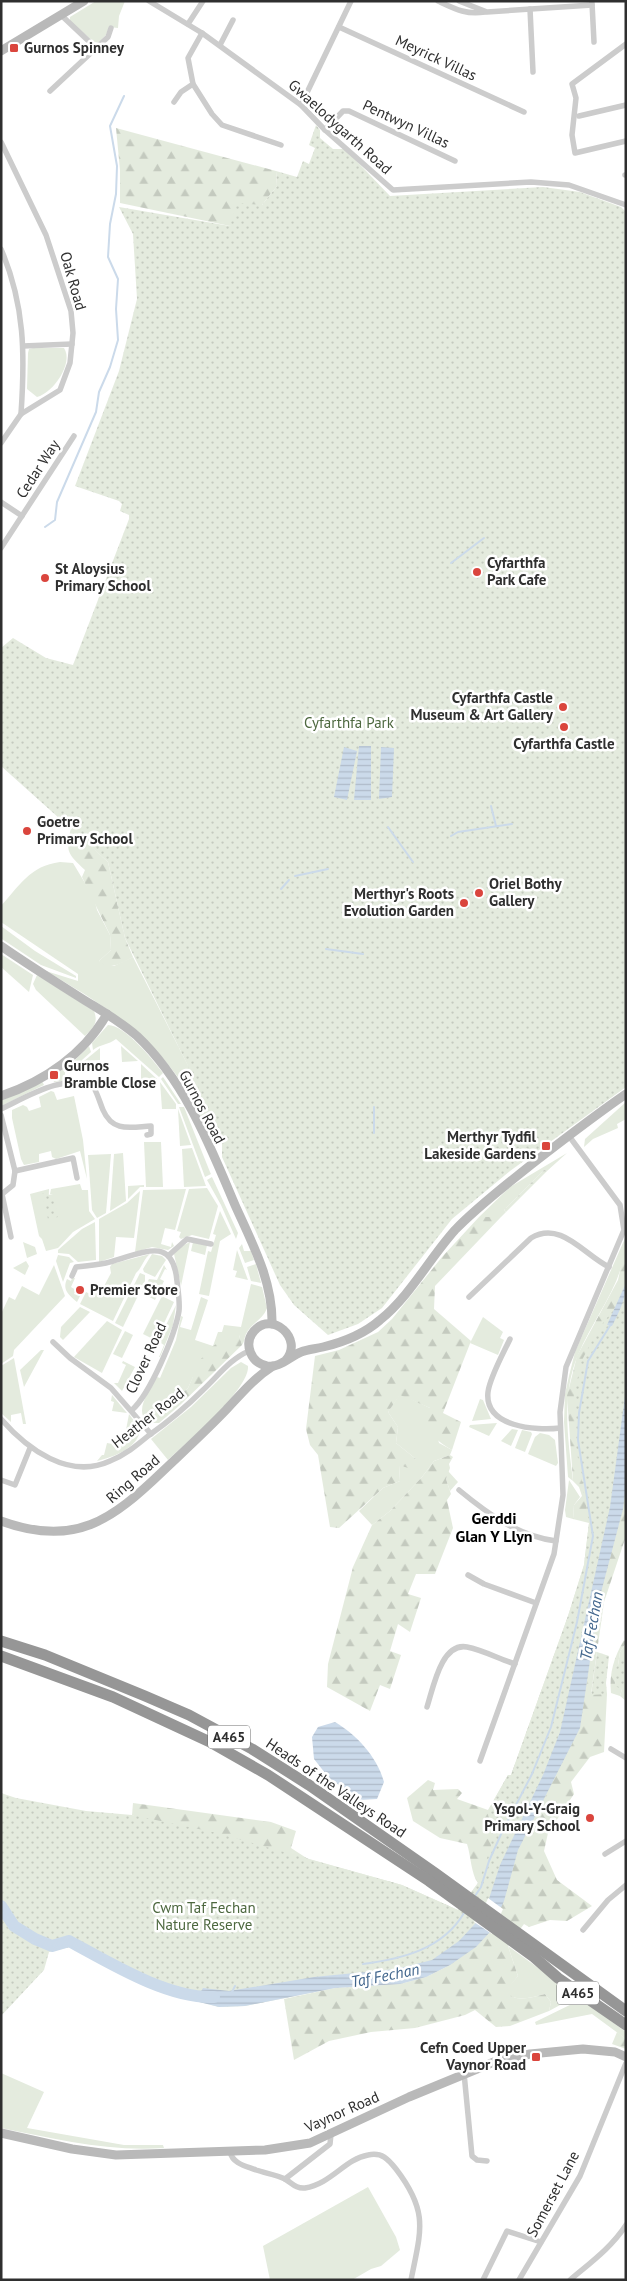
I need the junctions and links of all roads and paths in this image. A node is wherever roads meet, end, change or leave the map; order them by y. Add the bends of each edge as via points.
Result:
1 (84, 1) edge
2 (150, 1) edge
3 (203, 1) edge
4 (351, 1) edge
5 (438, 1) edge
6 (459, 1) edge
7 (592, 3) edge
8 (530, 9) junction
9 (487, 12) junction
10 (61, 15) junction
11 (233, 20) dead end
12 (188, 24) junction
13 (111, 28) dead end
14 (338, 28) junction
15 (202, 33) junction
16 (594, 42) dead end
17 (626, 44) edge
18 (220, 45) junction
19 (96, 48) junction
20 (1, 51) edge
21 (534, 72) dead end
22 (193, 84) junction
23 (50, 91) dead end
24 (174, 102) dead end
25 (302, 105) junction
26 (626, 105) edge
27 (524, 112) dead end
28 (579, 116) dead end
29 (326, 130) junction
30 (626, 141) edge
31 (1, 142) edge
32 (281, 145) dead end
33 (455, 161) dead end
34 (626, 205) edge
35 (1, 249) edge
36 (72, 344) junction
37 (23, 346) junction
38 (21, 414) junction
39 (74, 436) dead end
40 (1, 443) edge
41 (1, 502) edge
42 (22, 516) junction
43 (1, 548) edge
44 (1, 946) edge
45 (107, 1014) junction
46 (626, 1094) edge
47 (1, 1096) edge
48 (1, 1109) edge
49 (1, 1115) edge
50 (147, 1135) dead end
51 (569, 1136) junction
52 (15, 1171) junction
53 (77, 1178) dead end
54 (11, 1237) dead end
55 (211, 1244) dead end
56 (168, 1256) junction
57 (609, 1267) junction
58 (72, 1276) dead end
59 (469, 1297) dead end
60 (272, 1324) junction
61 (510, 1339) dead end
62 (291, 1340) junction
63 (53, 1342) dead end
64 (309, 1349) junction
65 (252, 1355) junction
66 (286, 1360) junction
67 (273, 1366) junction
68 (252, 1381) junction
69 (132, 1410) junction
70 (1, 1419) edge
71 (560, 1428) junction
72 (151, 1434) junction
73 (30, 1448) junction
74 (1, 1480) edge
75 (459, 1490) dead end
76 (1, 1521) edge
77 (556, 1542) junction
78 (468, 1575) dead end
79 (536, 1603) junction
80 (1, 1641) edge
81 (1, 1656) edge
82 (515, 1664) junction
83 (427, 1707) dead end
84 (610, 1749) dead end
85 (626, 1758) edge
86 (480, 1761) dead end
87 (626, 1841) edge
88 (605, 1854) dead end
89 (432, 1877) junction
90 (626, 1885) edge
91 (583, 1930) dead end
92 (537, 1952) junction
93 (626, 2011) edge
94 (626, 2025) edge
95 (626, 2056) edge
96 (626, 2063) edge
97 (464, 2073) junction
98 (1, 2133) edge
99 (331, 2134) junction
100 (230, 2152) junction
101 (487, 2161) dead end
102 (285, 2179) junction
103 (626, 2225) edge
104 (619, 2236) junction
105 (626, 2239) edge
106 (541, 2242) junction
107 (411, 2280) edge
108 (483, 2280) edge
109 (520, 2280) edge
110 (570, 2280) edge

1 - 10 street
2 - 12 street, Gwaelodygarth Road
3 - 12 street
4 - 14 street
5 - 9 street via 462,12
6 - 9 street
7 - 8 street
7 - 16 street
8 - 9 street
8 - 21 street
10 - 19 street
10 - 20 street
11 - 18 street
12 - 15 street, Gwaelodygarth Road
13 - 19 street via 108,37
14 - 25 street
14 - 27 street, Meyrick Villas
15 - 18 street, Gwaelodygarth Road
15 - 22 street via 188,58
17 - 30 street via 572,84 576,94 572,135 574,153
18 - 25 street, Gwaelodygarth Road
19 - 23 street
22 - 24 street
22 - 32 street via 222,125
25 - 29 street, Gwaelodygarth Road
26 - 28 street
29 - 33 street, Pentwyn Villas via 342,112 349,111
29 - 34 street, Gwaelodygarth Road via 393,190 531,182 569,185
31 - 36 street, Oak Road via 46,235 71,311
35 - 37 street via 19,306
36 - 37 street
36 - 38 street, Oak Road via 70,363 60,390
37 - 38 street
38 - 40 street
39 - 42 street, Cedar Way
41 - 42 street, Cedar Way
42 - 43 street, Cedar Way
44 - 45 street, Gurnos Road
45 - 47 street via 88,1041 68,1061
45 - 60 street, Gurnos Road via 149,1050 172,1077 188,1104 262,1266 271,1299
46 - 51 street
48 - 50 street via 51,1086 84,1084 94,1088 105,1115 114,1126 151,1126 151,1134
49 - 52 street
51 - 57 street via 622,1211 624,1230
51 - 64 street via 455,1230 380,1321 345,1341
52 - 53 street via 73,1158
52 - 54 street via 14,1185 2,1191
55 - 56 street via 187,1239
56 - 58 street via 152,1250 106,1263 76,1267
56 - 69 street, Clover Road via 176,1274 180,1302 177,1320 161,1363 139,1404
57 - 59 street via 561,1235 541,1233 531,1238
57 - 71 street via 566,1367
60 - 62 street via 286,1330
60 - 65 street via 254,1330 250,1339
61 - 71 street via 489,1387 491,1408 498,1418 511,1424
62 - 64 street
62 - 66 street
63 - 69 street via 107,1384
64 - 66 street
65 - 67 street via 263,1365
65 - 68 street via 255,1374
65 - 72 street, Heather Road via 234,1360
66 - 67 street
67 - 68 street, Ring Road
68 - 76 street, Ring Road via 198,1438 112,1515 82,1527 51,1532 34,1531
69 - 72 street
70 - 73 street, Heather Road
71 - 77 street via 564,1487
72 - 73 street, Heather Road via 125,1454 110,1462 91,1466 64,1464
73 - 74 street via 15,1485
75 - 77 street via 510,1527
77 - 79 street
78 - 79 street
79 - 82 street
80 - 89 highway, Heads of the Valleys Road / A465 via 89,1672 189,1715 252,1749 309,1785
81 - 89 highway, Heads of the Valleys Road / A465 via 113,1697 210,1742
82 - 83 street via 466,1646 452,1650 443,1659
82 - 86 street
84 - 85 street
87 - 88 street
89 - 92 highway, Heads of the Valleys Road / A465
90 - 91 street via 608,1900
92 - 93 highway, Heads of the Valleys Road / A465
92 - 94 highway, Heads of the Valleys Road / A465 via 558,1978
95 - 97 street, Vaynor Road via 583,2049 538,2053 494,2062
96 - 106 street, Somerset Lane via 580,2176
97 - 99 street, Vaynor Road
97 - 101 street via 472,2156
98 - 100 street, Vaynor Road via 116,2155
99 - 100 street, Vaynor Road via 290,2147
99 - 102 street via 330,2144
100 - 102 street via 236,2162
102 - 107 street via 292,2186 303,2188 326,2182 367,2155 378,2154 387,2158 409,2186 417,2203 420,2226
103 - 104 street
104 - 105 street
104 - 110 street
106 - 108 street via 507,2231
106 - 109 street, Somerset Lane

